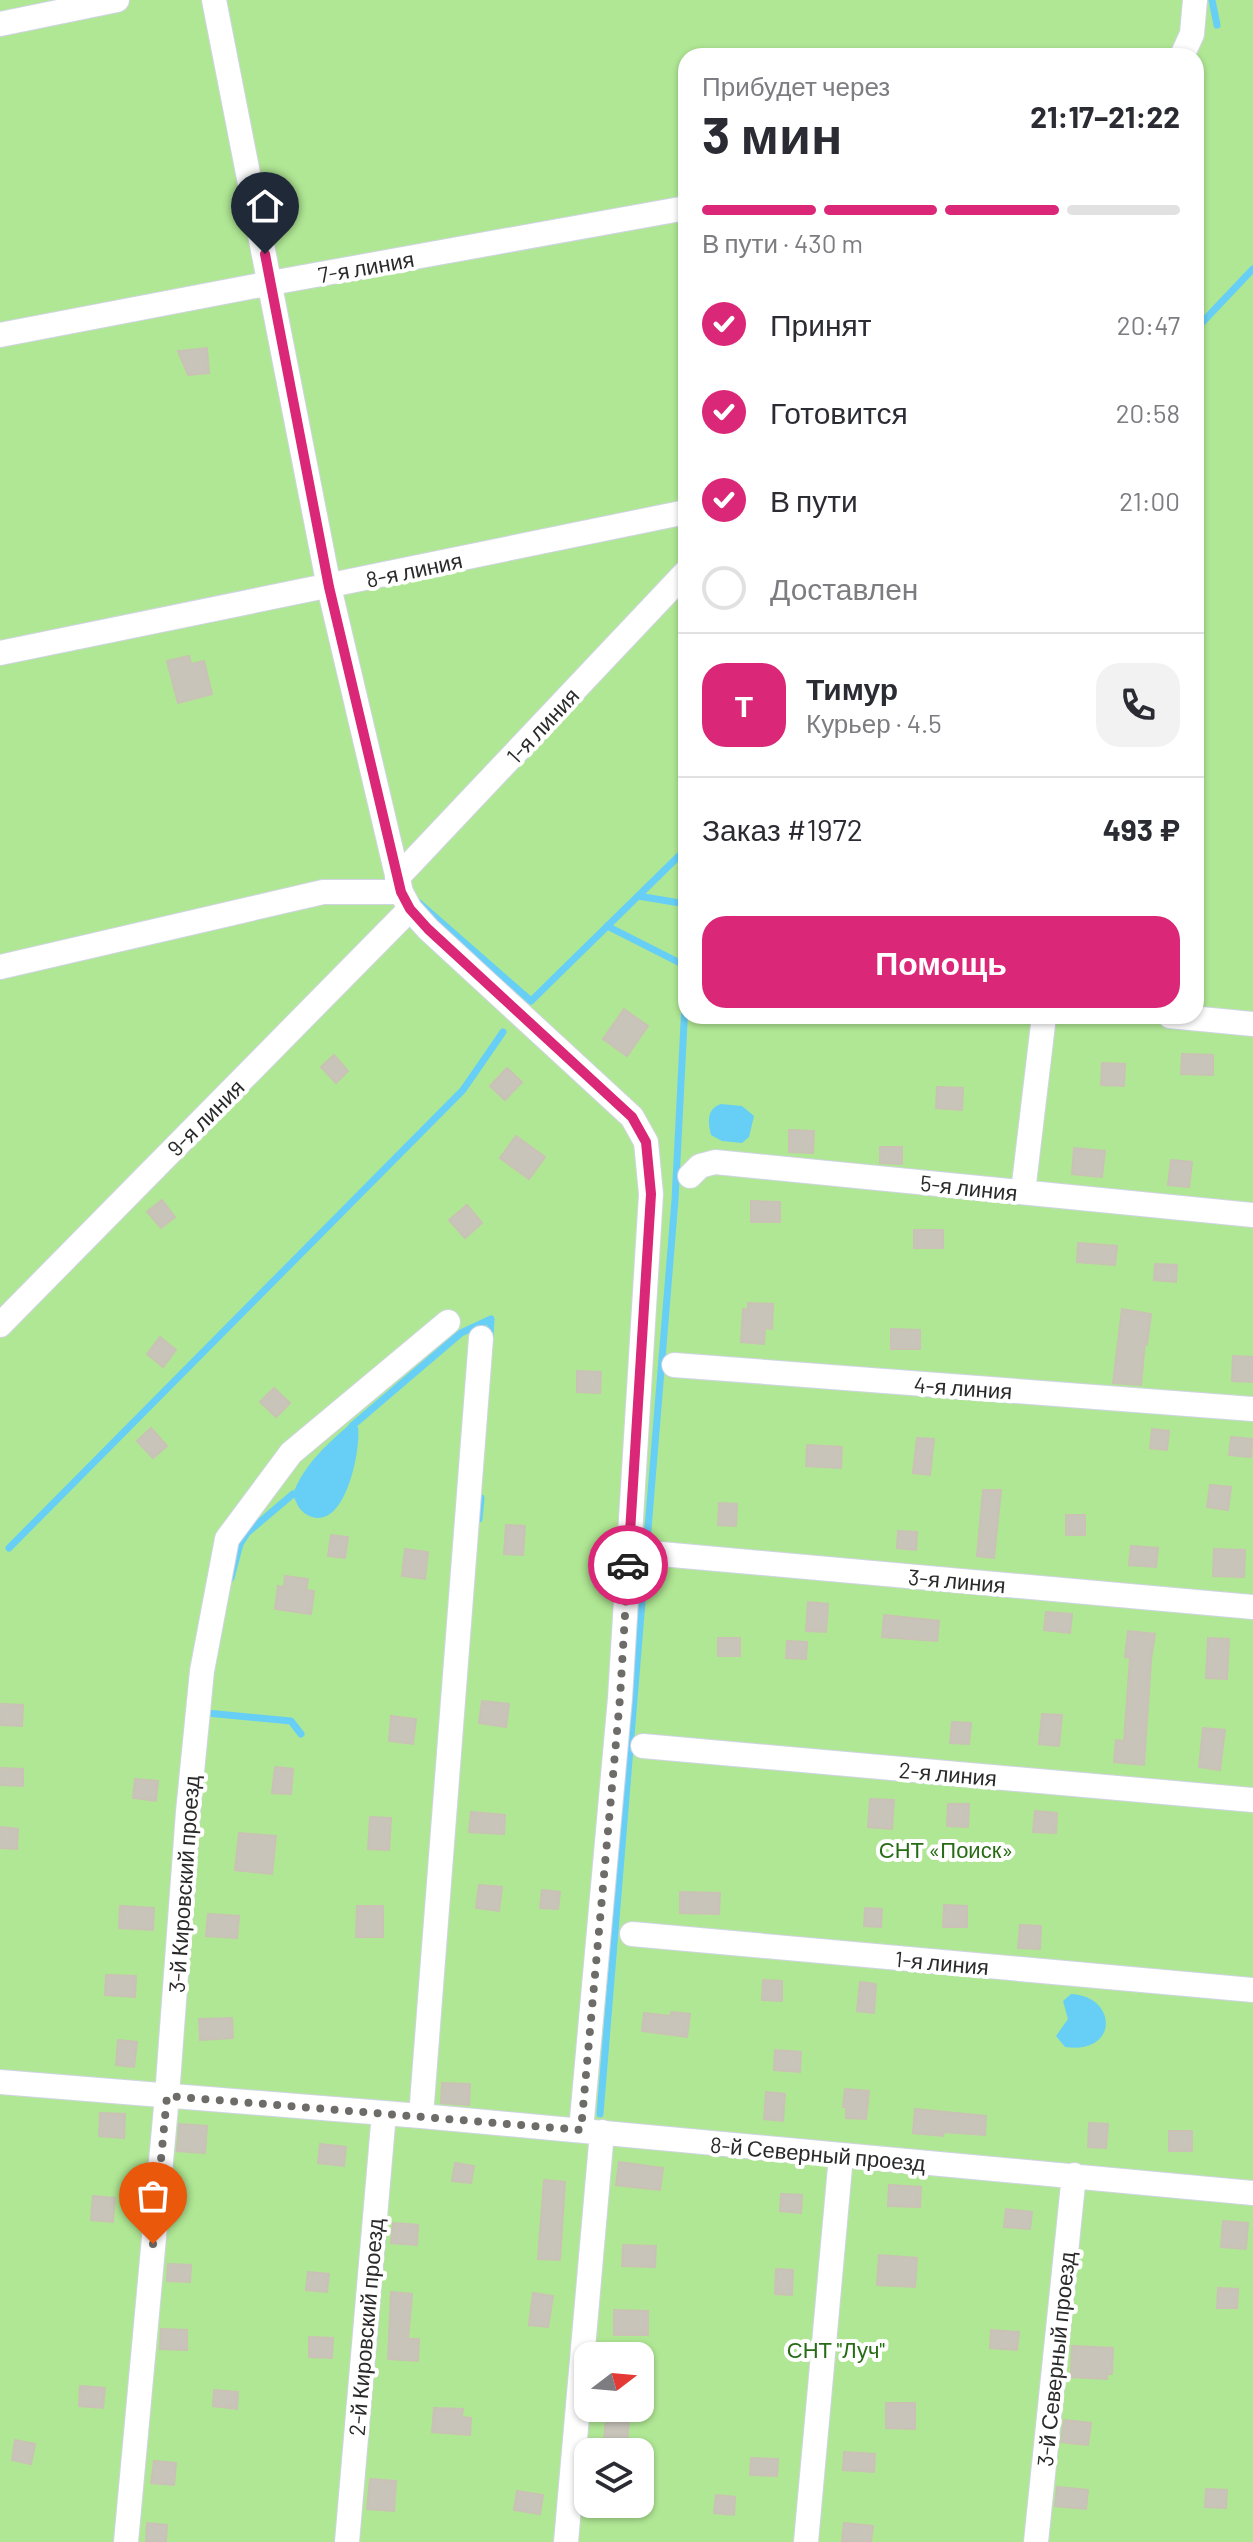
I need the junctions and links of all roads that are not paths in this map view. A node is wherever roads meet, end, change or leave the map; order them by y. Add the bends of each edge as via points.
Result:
1 (117, 0) edge
2 (214, 0) edge
3 (1195, 0) edge
4 (0, 24) edge
5 (1186, 48) edge
6 (678, 209) edge
7 (271, 283) junction
8 (0, 335) edge
9 (678, 514) edge
10 (678, 581) edge
11 (329, 587) junction
12 (0, 653) edge
13 (403, 893) junction
14 (0, 967) edge
15 (1204, 1019) edge
16 (1043, 1024) edge
17 (1253, 1024) edge
18 (690, 1176) dead end
19 (1023, 1192) junction
20 (1253, 1215) edge
21 (448, 1322) dead end
22 (0, 1325) edge
23 (481, 1338) dead end
24 (674, 1365) dead end
25 (1253, 1409) edge
26 (661, 1554) dead end
27 (1253, 1607) edge
28 (643, 1746) dead end
29 (1253, 1800) edge
30 (632, 1934) dead end
31 (1253, 1990) edge
32 (0, 2082) edge
33 (167, 2096) junction
34 (384, 2113) junction
35 (421, 2116) junction
36 (591, 2131) junction
37 (841, 2156) junction
38 (1074, 2175) junction
39 (1253, 2193) edge
40 (126, 2542) edge
41 (347, 2542) edge
42 (566, 2542) edge
43 (806, 2542) edge
44 (1036, 2542) edge

1 - 4 street
2 - 7 street
3 - 5 street
6 - 7 street, 7-я линия
7 - 8 street, 7-я линия
7 - 11 street
9 - 11 street, 8-я линия
10 - 13 street, 1-я линия
11 - 12 street, 8-я линия
11 - 13 street
13 - 14 street via 323,892
13 - 22 street, 9-я линия
13 - 36 street via 428,929 632,1117 646,1142 651,1194
15 - 17 street
16 - 19 street
18 - 19 street, 5-я линия via 715,1162
19 - 20 street, 5-я линия
21 - 33 street, 3-й Кировский проезд via 291,1453 227,1539 202,1671
23 - 35 street
24 - 25 street, 4-я линия
26 - 27 street, 3-я линия
28 - 29 street, 2-я линия
30 - 31 street, 1-я линия
32 - 33 street, 8-й Северный проезд
33 - 34 street, 8-й Северный проезд
33 - 40 street, 3-й Кировский проезд
34 - 35 street, 8-й Северный проезд
34 - 41 street, 2-й Кировский проезд
35 - 36 street, 8-й Северный проезд
36 - 37 street, 8-й Северный проезд
36 - 42 street
37 - 38 street, 8-й Северный проезд
37 - 43 street
38 - 39 street, 8-й Северный проезд
38 - 44 street, 3-й Северный проезд

